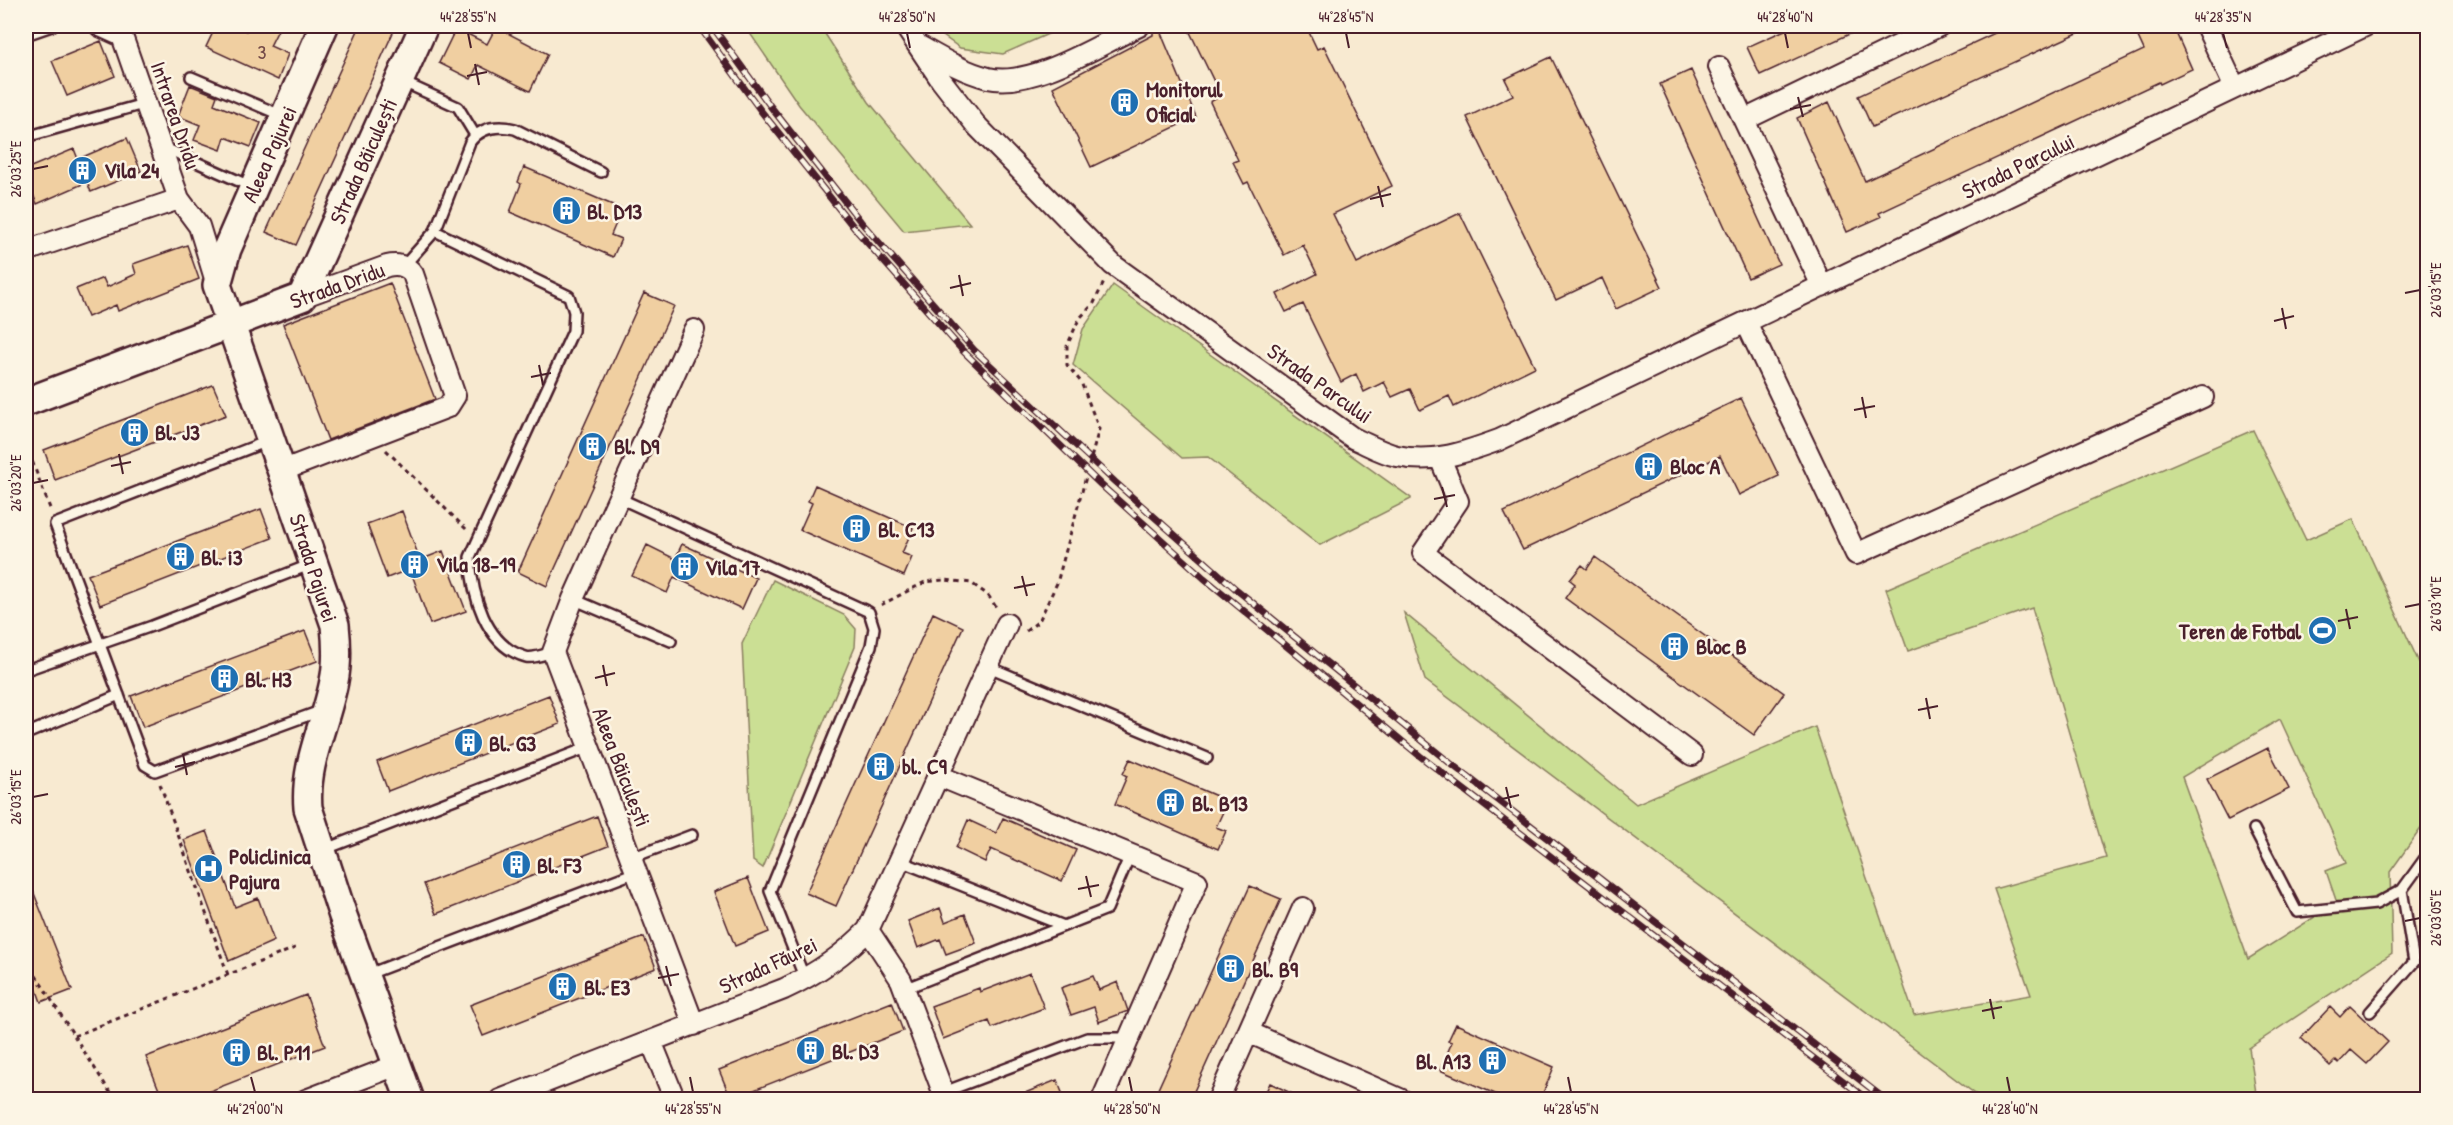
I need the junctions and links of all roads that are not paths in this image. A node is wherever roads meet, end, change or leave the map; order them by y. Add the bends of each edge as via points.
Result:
1 (52, 26) edge
2 (100, 26) edge
3 (324, 26) edge
4 (424, 26) edge
5 (905, 26) edge
6 (1139, 26) edge
7 (1939, 26) edge
8 (2206, 26) edge
9 (2365, 26) edge
10 (128, 31) edge
11 (26, 36) edge
12 (917, 44) junction
13 (1719, 67) dead end
14 (190, 77) dead end
15 (399, 81) junction
16 (2235, 88) junction
17 (147, 104) junction
18 (286, 117) junction
19 (1744, 120) junction
20 (475, 135) junction
21 (26, 137) edge
22 (162, 146) junction
23 (601, 172) dead end
24 (254, 188) junction
25 (179, 200) junction
26 (435, 231) junction
27 (26, 251) edge
28 (403, 267) junction
29 (217, 285) junction
30 (1822, 286) junction
31 (302, 297) junction
32 (1746, 322) junction
33 (231, 325) junction
34 (694, 330) dead end
35 (2203, 397) dead end
36 (26, 399) edge
37 (270, 440) junction
38 (1440, 458) junction
39 (281, 471) junction
40 (619, 498) junction
41 (314, 563) junction
42 (573, 598) junction
43 (1007, 624) road end
44 (671, 641) dead end
45 (99, 643) junction
46 (553, 652) junction
47 (989, 667) junction
48 (26, 670) edge
49 (119, 695) junction
50 (328, 708) junction
51 (26, 734) edge
52 (589, 747) junction
53 (1692, 755) dead end
54 (1207, 758) dead end
55 (939, 776) junction
56 (2254, 829) dead end
57 (692, 835) dead end
58 (321, 851) junction
59 (2427, 854) edge
60 (1130, 855) junction
61 (900, 861) junction
62 (633, 865) junction
63 (2402, 890) junction
64 (1303, 909) dead end
65 (1064, 926) junction
66 (868, 930) junction
67 (364, 976) junction
68 (805, 979) junction
69 (904, 989) junction
70 (2370, 1012) dead end
71 (694, 1025) junction
72 (1248, 1032) junction
73 (1129, 1038) junction
74 (651, 1041) junction
75 (397, 1065) junction
76 (945, 1096) edge
77 (306, 1100) edge
78 (410, 1100) edge
79 (500, 1100) edge
80 (675, 1100) edge
81 (1102, 1100) edge
82 (1218, 1100) edge
83 (1402, 1100) edge

1 - 11 lane
2 - 10 street, Intrarea Dridu
3 - 18 street, Aleea Pajurei
4 - 15 street, Strada Băiculești
5 - 12 street, Strada Parcului
6 - 12 street, Strada Parcului via 1038,74 1007,80 971,72
7 - 19 street
8 - 16 street
9 - 16 street, Strada Parcului
10 - 17 street, Intrarea Dridu
12 - 38 street, Strada Parcului via 976,126 1113,265 1353,438 1397,456
13 - 19 street
14 - 18 lane
15 - 20 lane via 458,107
15 - 31 street, Strada Băiculești
16 - 30 street, Strada Parcului
17 - 21 lane
17 - 22 street, Intrarea Dridu
18 - 24 street, Aleea Pajurei
19 - 30 street
20 - 23 lane via 503,126 515,129
20 - 26 lane via 466,148
22 - 24 lane
22 - 25 street, Intrarea Dridu
24 - 29 street, Aleea Pajurei via 227,249
25 - 27 street
25 - 29 street, Strada Pajurei via 199,226
26 - 28 lane
26 - 46 lane via 568,296 574,312 573,331 470,557 471,575 486,624 503,646 528,658
28 - 31 street, Strada Dridu via 387,266
28 - 39 street, Strada Dridu via 412,272 455,396 448,407
29 - 33 street, Strada Pajurei
30 - 32 street, Strada Parcului
31 - 33 street, Strada Dridu
32 - 35 street via 1856,554
32 - 38 street, Strada Parcului via 1499,440
33 - 36 street, Strada Dridu
33 - 37 street, Strada Pajurei
34 - 40 street
37 - 39 street, Strada Pajurei
37 - 45 lane via 56,524
38 - 53 street via 1458,501 1423,553
39 - 41 street, Strada Pajurei
40 - 42 street
40 - 68 lane via 869,612 874,628 871,646 770,891
41 - 45 lane
41 - 50 street, Strada Pajurei via 337,643 335,681
42 - 44 lane
42 - 46 street
43 - 47 street, Strada Făurei
45 - 48 lane
45 - 49 lane
46 - 52 street, Aleea Băiculești
47 - 54 lane
47 - 55 street, Strada Făurei
49 - 50 lane via 145,765 155,771
49 - 51 lane
50 - 58 street, Strada Pajurei via 312,756 306,790
52 - 58 lane
52 - 62 street, Aleea Băiculești
55 - 60 street
55 - 61 street, Strada Făurei
56 - 63 lane via 2297,912 2376,904
57 - 62 lane
58 - 67 street, Strada Pajurei
59 - 63 lane
60 - 65 lane via 1107,909
60 - 73 street via 1197,882
61 - 65 lane
61 - 66 street, Strada Făurei
62 - 67 lane
62 - 71 street, Aleea Băiculești
63 - 70 lane via 2414,962
64 - 72 street
65 - 69 lane
66 - 68 street, Strada Făurei via 840,957
66 - 69 street
67 - 75 street, Strada Pajurei
68 - 71 street, Strada Făurei
69 - 76 street
71 - 74 street, Strada Făurei
72 - 82 street
72 - 83 street
73 - 76 lane via 1087,1038
73 - 81 street
74 - 79 street, Strada Făurei
74 - 80 street
75 - 77 street
75 - 78 street, Strada Pajurei

